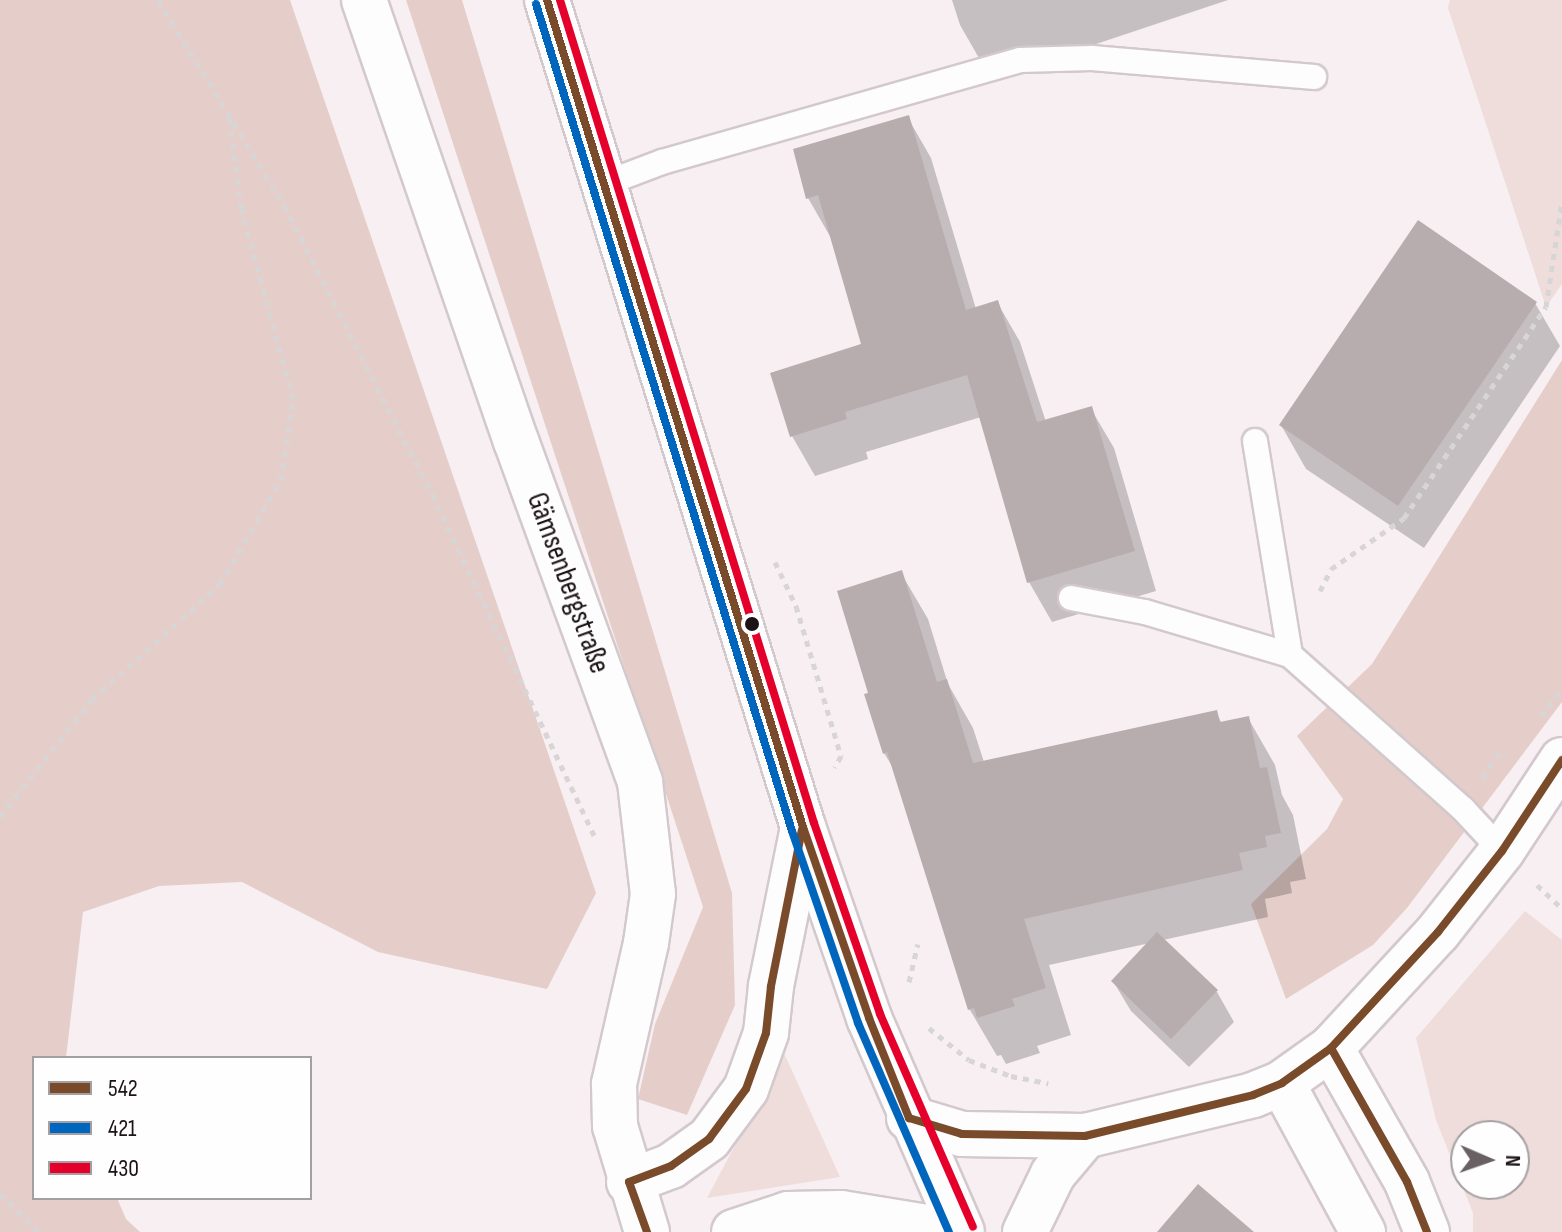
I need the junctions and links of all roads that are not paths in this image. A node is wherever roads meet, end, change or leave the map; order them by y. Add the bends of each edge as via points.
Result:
1 (364, 0) edge
2 (547, 0) edge
3 (1314, 77) dead end
4 (604, 184) junction
5 (1255, 441) dead end
6 (1071, 598) dead end
7 (1290, 655) junction
8 (1562, 760) edge
9 (803, 827) junction
10 (1502, 851) junction
11 (1331, 1048) junction
12 (1282, 1083) junction
13 (909, 1118) junction
14 (1085, 1136) junction
15 (629, 1182) junction
16 (647, 1232) edge
17 (734, 1232) edge
18 (959, 1232) edge
19 (1025, 1232) edge
20 (1363, 1232) edge
21 (1427, 1232) edge

1 - 15 street, Gämsenbergstraße via 640,782 653,894 614,1084 615,1126
2 - 4 street
3 - 4 lane via 1092,58 1020,60 662,162
4 - 9 street
5 - 7 lane
6 - 7 lane via 1145,612
7 - 10 lane via 1463,809
8 - 10 street
9 - 13 street
9 - 15 street via 766,1033 746,1089 709,1139 671,1166
10 - 11 street via 1438,932
11 - 12 street
11 - 21 street via 1407,1182
12 - 14 street via 1253,1095
12 - 20 street
13 - 14 street via 962,1134
13 - 18 street
14 - 19 street via 1053,1174
15 - 16 street, Gämsenbergstraße
17 - 18 street via 788,1214 841,1213

